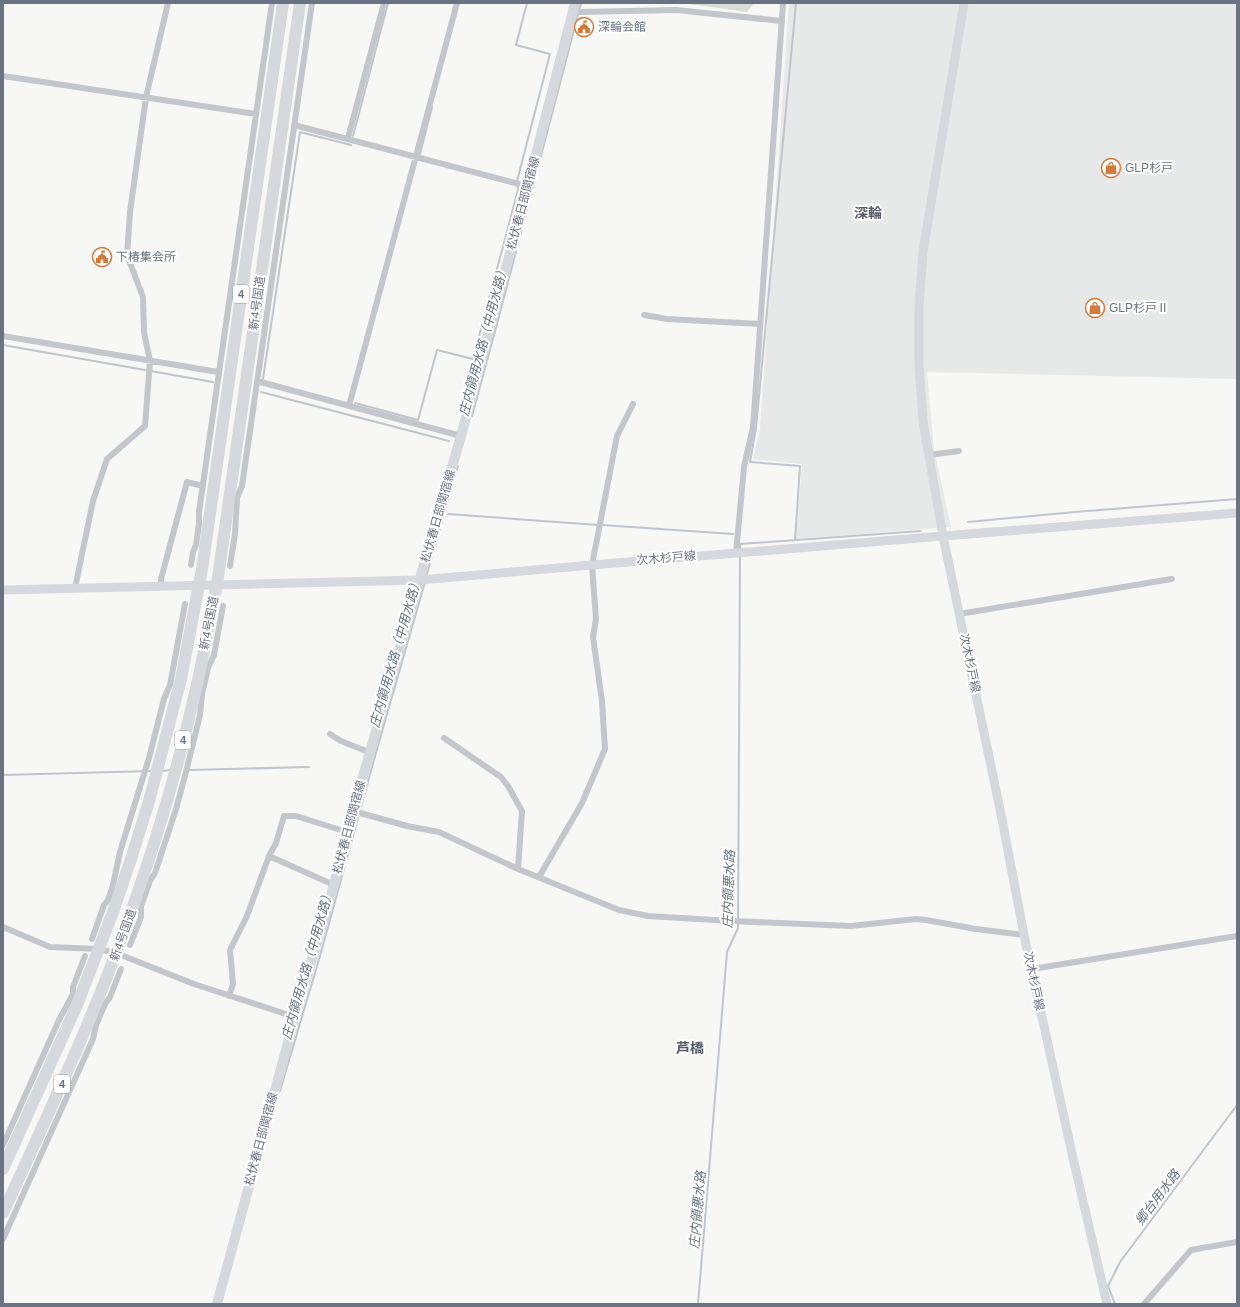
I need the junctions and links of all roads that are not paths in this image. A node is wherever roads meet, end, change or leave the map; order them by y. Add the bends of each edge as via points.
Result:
1 (168, 3) edge
2 (272, 3) edge
3 (283, 3) edge
4 (300, 3) edge
5 (312, 3) edge
6 (384, 3) edge
7 (457, 3) edge
8 (783, 3) edge
9 (964, 3) edge
10 (574, 7) edge
11 (782, 21) junction
12 (3, 76) edge
13 (146, 97) junction
14 (256, 114) junction
15 (294, 125) junction
16 (260, 126) junction
17 (348, 138) junction
18 (416, 157) junction
19 (527, 186) junction
20 (644, 315) dead end
21 (760, 324) junction
22 (3, 336) edge
23 (150, 361) junction
24 (218, 372) junction
25 (257, 381) junction
26 (633, 404) dead end
27 (349, 406) junction
28 (461, 436) junction
29 (959, 451) dead end
30 (929, 455) junction
31 (203, 486) junction
32 (232, 509) junction
33 (1237, 512) edge
34 (202, 535) junction
35 (943, 536) junction
36 (736, 553) junction
37 (191, 565) dead end
38 (592, 565) junction
39 (230, 566) dead end
40 (1172, 579) dead end
41 (420, 580) junction
42 (217, 584) junction
43 (199, 585) junction
44 (162, 586) junction
45 (75, 588) junction
46 (3, 590) edge
47 (185, 604) dead end
48 (223, 606) dead end
49 (959, 614) junction
50 (176, 678) junction
51 (202, 680) junction
52 (330, 734) dead end
53 (444, 738) dead end
54 (371, 752) junction
55 (354, 811) junction
56 (347, 832) junction
57 (269, 856) junction
58 (518, 869) junction
59 (539, 877) junction
60 (334, 885) junction
61 (142, 894) junction
62 (3, 927) edge
63 (1024, 935) junction
64 (1237, 936) edge
65 (96, 944) junction
66 (130, 945) dead end
67 (116, 953) junction
68 (85, 956) dead end
69 (122, 969) dead end
70 (1032, 970) junction
71 (229, 996) junction
72 (73, 1004) junction
73 (97, 1013) junction
74 (295, 1017) junction
75 (3, 1145) edge
76 (3, 1169) edge
77 (3, 1213) edge
78 (3, 1238) edge
79 (1237, 1242) edge
80 (217, 1304) edge
81 (1107, 1304) edge
82 (1144, 1304) edge

1 - 13 street
2 - 14 street
3 - 16 highway, 新4号国道 / 4
4 - 32 highway, 新4号国道 / 4
5 - 15 street
6 - 17 street
7 - 18 street
8 - 11 street
9 - 30 main road via 923,252 919,307 919,364 923,420
10 - 11 street via 580,12 676,10
10 - 19 main road, 松伏春日部関宿線
11 - 21 street
12 - 13 street
13 - 14 street
13 - 23 street via 130,212 127,255 143,297 144,332
14 - 16 street
15 - 17 street
15 - 25 street
16 - 24 street
16 - 34 highway, 新4号国道 / 4
17 - 18 street
18 - 19 street
18 - 27 street
19 - 28 main road, 松伏春日部関宿線
20 - 21 street via 667,319
21 - 36 street via 753,427 744,467
22 - 23 street
23 - 24 street
23 - 45 street via 145,426 107,459 93,501
24 - 31 street
25 - 27 street
25 - 32 street via 242,486
26 - 38 street via 617,436
27 - 28 street
28 - 41 main road, 松伏春日部関宿線
29 - 30 street
30 - 35 main road
31 - 34 street
31 - 44 street via 187,482 161,579
32 - 39 street via 235,534
32 - 42 highway, 新4号国道 / 4
33 - 35 main road
34 - 37 street
34 - 43 highway, 新4号国道 / 4
35 - 36 main road, 次木杉戸線
35 - 49 main road, 次木杉戸線
36 - 38 main road, 次木杉戸線
38 - 41 main road, 次木杉戸線
38 - 59 street via 596,619 593,637 602,701 605,749 582,803
40 - 49 street
41 - 42 main road, 次木杉戸線
41 - 54 main road, 松伏春日部関宿線
42 - 43 main road, 次木杉戸線
42 - 51 highway, 新4号国道 / 4
43 - 44 main road, 次木杉戸線
43 - 50 highway, 新4号国道 / 4
44 - 45 main road, 次木杉戸線
45 - 46 main road, 次木杉戸線
47 - 50 street
48 - 51 street via 214,655
49 - 63 main road, 次木杉戸線
50 - 65 highway, 新4号国道 / 4 via 149,801
51 - 61 highway, 新4号国道 / 4
52 - 54 street
53 - 58 street via 500,776 508,786 522,812
54 - 55 main road, 松伏春日部関宿線
55 - 56 main road, 松伏春日部関宿線
55 - 58 street via 439,832
56 - 57 street via 296,816 284,816
56 - 60 main road, 松伏春日部関宿線
57 - 60 street
57 - 71 street via 247,916 230,950 233,984
58 - 59 street
59 - 63 street via 619,910 648,916 851,926 916,919
60 - 74 main road, 松伏春日部関宿線
61 - 66 street via 141,917
61 - 67 highway, 新4号国道 / 4
62 - 65 street via 50,947
63 - 70 main road, 次木杉戸線
64 - 70 street
65 - 67 street
65 - 72 highway, 新4号国道 / 4
67 - 71 street
67 - 73 highway, 新4号国道 / 4
68 - 72 street via 73,987
69 - 73 street via 110,998
70 - 81 main road, 次木杉戸線
71 - 74 street
72 - 75 street via 59,1020
72 - 76 highway, 新4号国道 / 4
73 - 77 highway, 新4号国道 / 4 via 67,1072
73 - 78 street via 93,1039
74 - 80 main road, 松伏春日部関宿線
79 - 82 street via 1191,1250

